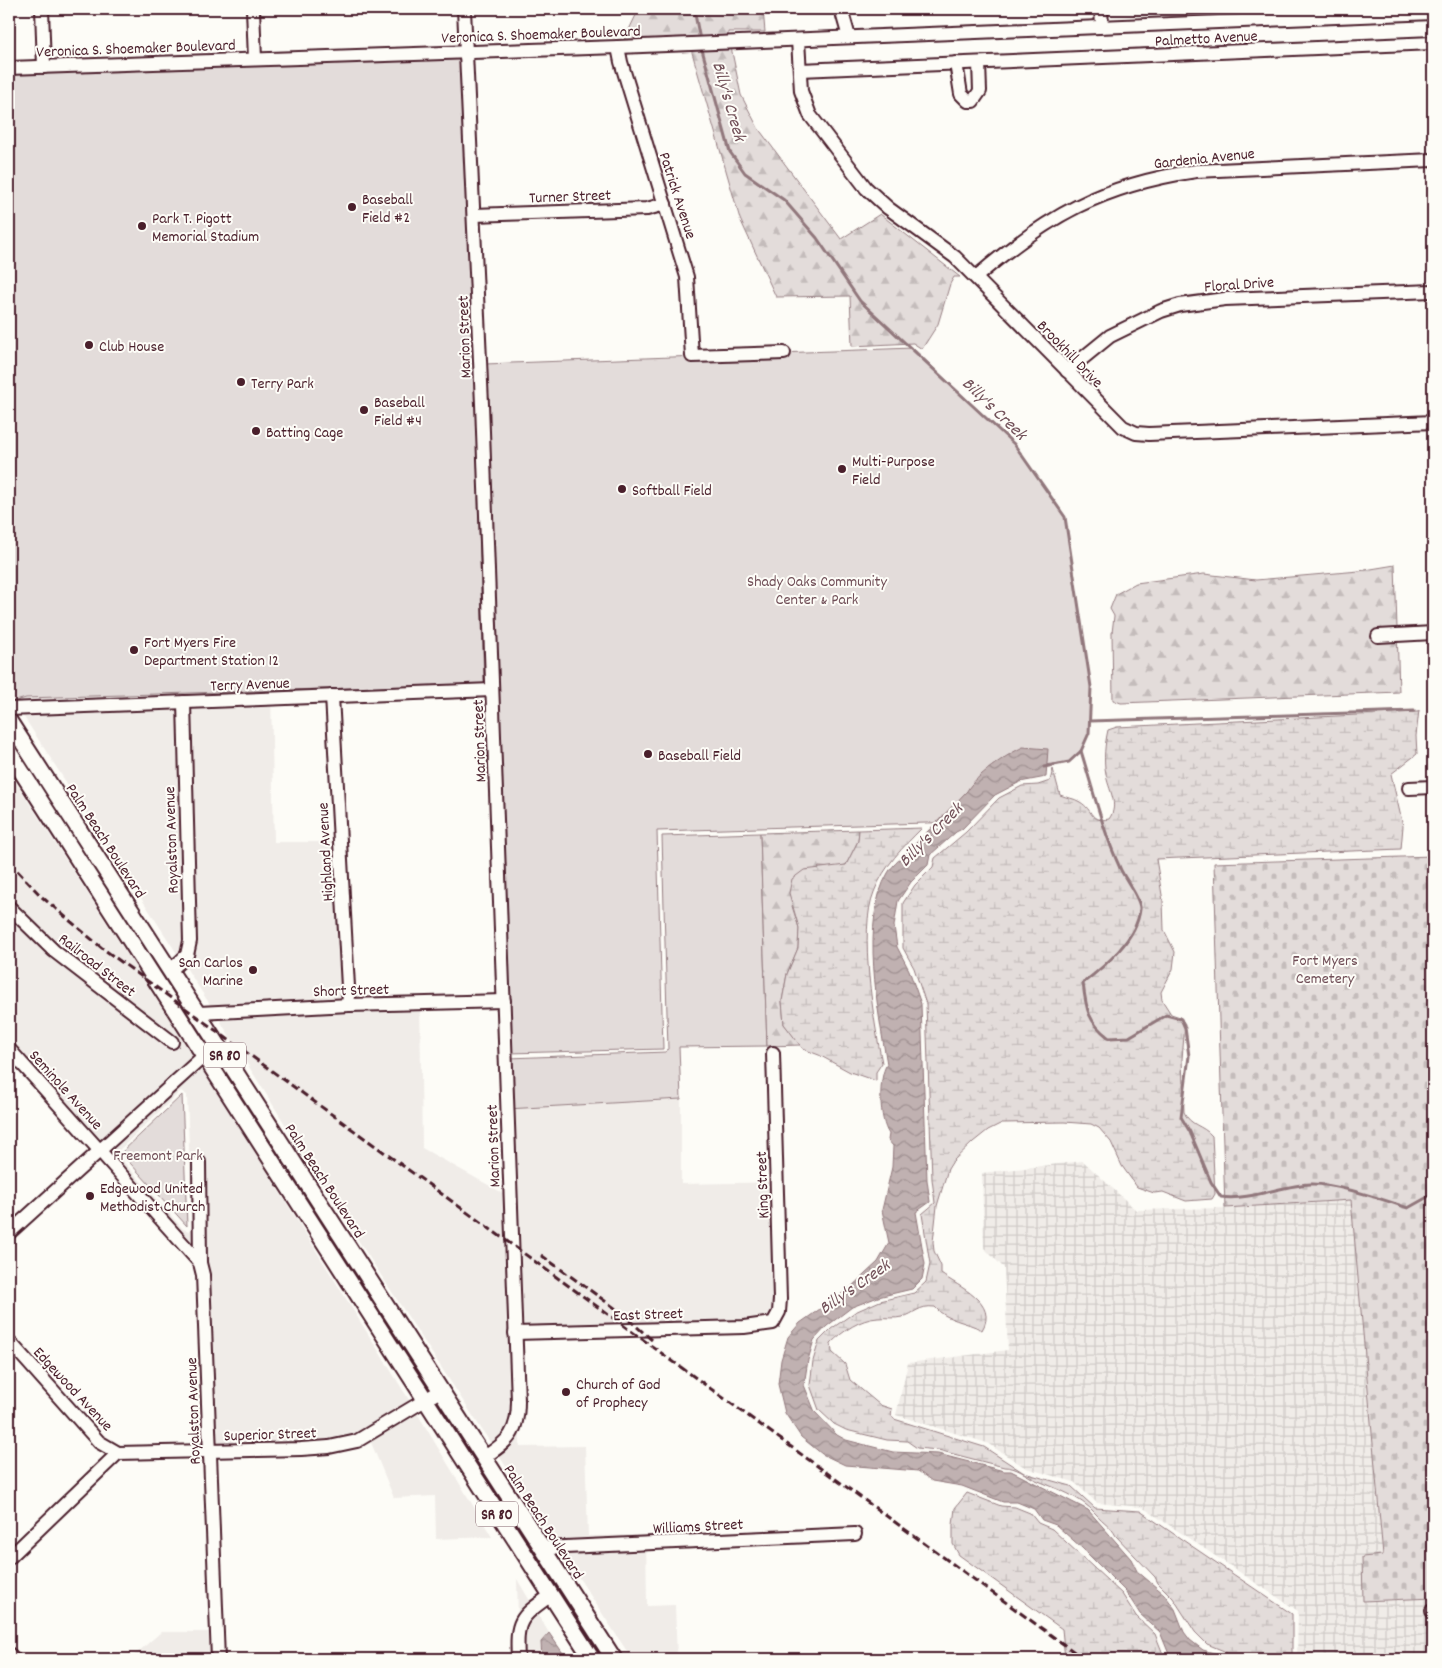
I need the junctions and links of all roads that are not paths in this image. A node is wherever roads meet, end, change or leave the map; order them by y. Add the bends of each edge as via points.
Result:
1 (42, 9) edge
2 (253, 9) edge
3 (464, 9) edge
4 (841, 9) edge
5 (1101, 9) edge
6 (1411, 11) edge
7 (1430, 11) edge
8 (1259, 15) edge
9 (1102, 26) junction
10 (849, 37) junction
11 (798, 40) junction
12 (1433, 43) edge
13 (618, 47) junction
14 (467, 52) junction
15 (255, 59) junction
16 (956, 63) junction
17 (979, 63) junction
18 (44, 67) junction
19 (9, 68) edge
20 (800, 70) junction
21 (1433, 160) edge
22 (665, 204) junction
23 (474, 214) junction
24 (976, 277) junction
25 (1433, 291) edge
26 (784, 353) dead end
27 (1067, 371) junction
28 (1433, 422) edge
29 (1433, 633) edge
30 (1378, 636) dead end
31 (492, 690) junction
32 (332, 696) junction
33 (184, 702) junction
34 (9, 709) edge
35 (9, 721) edge
36 (9, 752) edge
37 (1433, 787) edge
38 (1409, 788) dead end
39 (99, 890) junction
40 (9, 907) edge
41 (171, 970) junction
42 (504, 1001) junction
43 (349, 1005) junction
44 (198, 1013) junction
45 (172, 1042) dead end
46 (9, 1049) edge
47 (773, 1053) dead end
48 (204, 1055) junction
49 (99, 1150) junction
50 (290, 1156) junction
51 (199, 1162) dead end
52 (9, 1233) edge
53 (200, 1263) junction
54 (777, 1316) joint
55 (516, 1334) junction
56 (9, 1341) edge
57 (440, 1391) junction
58 (425, 1402) junction
59 (209, 1452) junction
60 (118, 1453) junction
61 (483, 1458) junction
62 (855, 1534) dead end
63 (543, 1548) junction
64 (9, 1558) edge
65 (551, 1595) junction
66 (9, 1654) edge
67 (14, 1659) edge
68 (218, 1659) edge
69 (518, 1659) edge
70 (592, 1659) edge
71 (614, 1659) edge

1 - 18 street
2 - 15 street
3 - 14 street, Marion Street
4 - 10 street
5 - 9 street
6 - 7 street, Veronica S. Shoemaker Boulevard
6 - 8 street, Veronica S. Shoemaker Boulevard
8 - 9 street, Veronica S. Shoemaker Boulevard
9 - 10 street, Veronica S. Shoemaker Boulevard
10 - 11 street, Veronica S. Shoemaker Boulevard
11 - 13 street, Veronica S. Shoemaker Boulevard
11 - 20 street
12 - 17 street, Palmetto Avenue
13 - 14 street, Veronica S. Shoemaker Boulevard
13 - 22 street, Patrick Avenue
14 - 15 street, Veronica S. Shoemaker Boulevard
14 - 23 street, Marion Street
15 - 18 street, Veronica S. Shoemaker Boulevard
16 - 17 street, Palmetto Avenue
16 - 17 street via 961,94 968,101 977,99 980,91
16 - 20 street, Palmetto Avenue
18 - 19 street, Veronica S. Shoemaker Boulevard
20 - 24 street, Brookhill Drive via 801,91 810,114 866,188 888,208 943,246
21 - 24 street, Gardenia Avenue via 1231,168 1154,178 1109,191 1060,214 1010,248
22 - 23 street, Turner Street via 647,210
22 - 26 street, Patrick Avenue via 687,277 692,356
23 - 31 street, Marion Street
24 - 27 street, Brookhill Drive
25 - 27 street, Floral Drive via 1225,299 1180,306 1161,311 1110,336
27 - 28 street, Brookhill Drive via 1123,427 1136,433
29 - 30 street
31 - 32 street, Terry Avenue
31 - 42 street, Marion Street
32 - 33 street, Terry Avenue
32 - 43 street, Highland Avenue
33 - 34 street, Terry Avenue
33 - 41 street, Royalston Avenue via 190,941 187,955
35 - 41 main road, Palm Beach Boulevard / SR 80
36 - 39 main road, Palm Beach Boulevard / SR 80
37 - 38 street
39 - 41 main road via 107,893 147,955 158,965
39 - 48 main road, Palm Beach Boulevard / SR 80
40 - 45 street, Railroad Street via 54,951
41 - 44 main road, Palm Beach Boulevard / SR 80
42 - 43 street, Short Street
42 - 55 street, Marion Street
43 - 44 street, Short Street
44 - 50 main road, Palm Beach Boulevard / SR 80
46 - 49 street, Seminole Avenue
47 - 54 street, King Street via 780,1281 780,1312
48 - 49 street
48 - 50 main road via 220,1064 267,1135
48 - 58 main road, Palm Beach Boulevard / SR 80
49 - 52 street
49 - 53 street, Seminole Avenue
50 - 57 main road, Palm Beach Boulevard / SR 80
51 - 53 street, Royalston Avenue
53 - 59 street, Royalston Avenue
54 - 55 street, East Street via 773,1323 744,1327
55 - 61 street, Marion Street via 518,1416 515,1430 507,1442
56 - 60 street, Edgewood Avenue via 100,1442
57 - 58 street, Superior Street
57 - 61 main road, Palm Beach Boulevard / SR 80
58 - 59 street, Superior Street via 357,1441 342,1445
58 - 65 main road, Palm Beach Boulevard / SR 80
59 - 60 street, Superior Street
59 - 68 street, Royalston Avenue
60 - 64 street
61 - 63 main road, Palm Beach Boulevard / SR 80
62 - 63 street, Williams Street
63 - 71 main road, Palm Beach Boulevard / SR 80
65 - 69 street via 528,1611 519,1624
65 - 70 main road, Palm Beach Boulevard / SR 80
66 - 67 street

